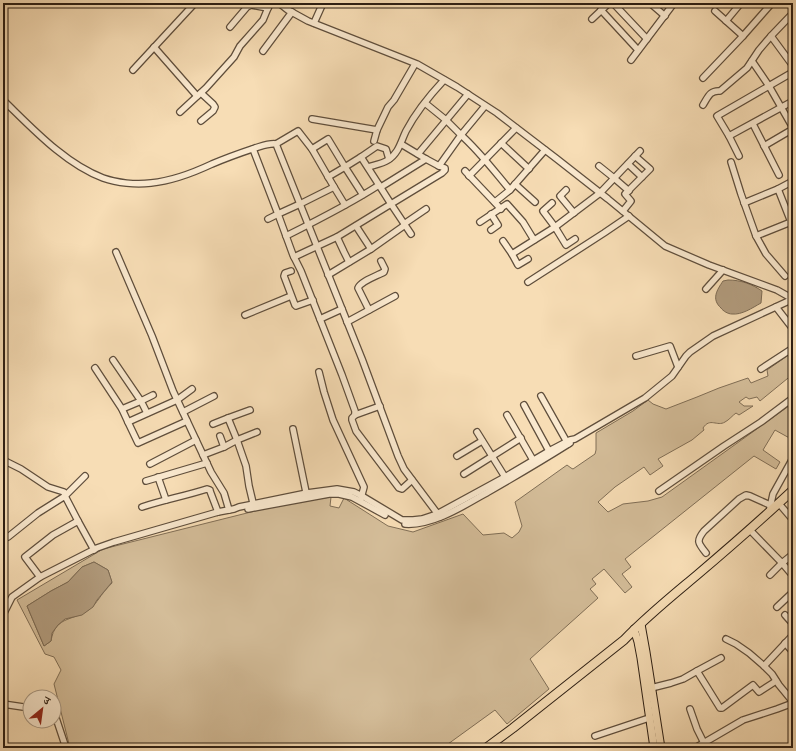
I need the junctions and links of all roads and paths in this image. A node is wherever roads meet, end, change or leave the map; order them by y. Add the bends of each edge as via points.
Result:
1 (195, 3) edge
2 (323, 3) edge
3 (608, 3) edge
4 (613, 3) edge
5 (650, 3) edge
6 (674, 3) edge
7 (741, 3) edge
8 (772, 3) edge
9 (281, 4) edge
10 (270, 5) edge
11 (601, 10) junction
12 (715, 11) dead end
13 (292, 12) junction
14 (793, 12) edge
15 (665, 16) junction
16 (592, 19) dead end
17 (726, 21) junction
18 (314, 23) junction
19 (230, 27) dead end
20 (743, 36) junction
21 (771, 36) junction
22 (647, 38) junction
23 (154, 47) junction
24 (638, 50) junction
25 (263, 51) dead end
26 (630, 60) dead end
27 (752, 61) junction
28 (415, 64) junction
29 (793, 66) edge
30 (132, 70) dead end
31 (793, 72) edge
32 (703, 78) dead end
33 (444, 80) junction
34 (769, 86) junction
35 (199, 94) junction
36 (468, 94) junction
37 (3, 100) edge
38 (793, 102) edge
39 (425, 103) junction
40 (703, 105) dead end
41 (485, 106) junction
42 (782, 108) junction
43 (180, 112) dead end
44 (312, 119) dead end
45 (446, 120) junction
46 (201, 121) dead end
47 (753, 124) junction
48 (516, 128) junction
49 (793, 128) edge
50 (377, 130) junction
51 (461, 135) junction
52 (729, 136) junction
53 (374, 141) dead end
54 (502, 143) junction
55 (276, 144) junction
56 (401, 144) junction
57 (764, 146) junction
58 (253, 149) junction
59 (312, 149) junction
60 (545, 150) junction
61 (418, 154) junction
62 (739, 156) dead end
63 (361, 157) junction
64 (389, 159) junction
65 (426, 159) junction
66 (485, 160) junction
67 (731, 162) dead end
68 (628, 164) junction
69 (439, 166) junction
70 (599, 166) dead end
71 (345, 167) junction
72 (368, 167) junction
73 (529, 169) junction
74 (465, 171) dead end
75 (779, 175) dead end
76 (469, 176) junction
77 (328, 177) junction
78 (642, 177) junction
79 (614, 178) junction
80 (793, 181) edge
81 (515, 184) junction
82 (380, 186) junction
83 (334, 187) junction
84 (510, 190) junction
85 (566, 190) dead end
86 (778, 190) junction
87 (629, 191) junction
88 (600, 192) junction
89 (363, 195) junction
90 (495, 202) junction
91 (535, 202) dead end
92 (744, 202) junction
93 (552, 203) dead end
94 (300, 204) junction
95 (391, 204) junction
96 (345, 205) junction
97 (426, 209) dead end
98 (501, 209) junction
99 (623, 211) junction
100 (574, 213) junction
101 (278, 214) junction
102 (492, 214) junction
103 (629, 216) junction
104 (268, 219) dead end
105 (480, 222) dead end
106 (792, 222) edge
107 (308, 225) junction
108 (405, 225) junction
109 (356, 226) junction
110 (555, 227) junction
111 (491, 230) dead end
112 (411, 234) dead end
113 (286, 236) junction
114 (756, 236) junction
115 (337, 237) junction
116 (575, 239) dead end
117 (534, 240) junction
118 (503, 241) dead end
119 (316, 246) junction
120 (371, 249) junction
121 (116, 252) dead end
122 (512, 254) junction
123 (294, 257) junction
124 (528, 259) dead end
125 (349, 262) junction
126 (381, 262) dead end
127 (723, 270) junction
128 (291, 271) dead end
129 (328, 275) junction
130 (785, 276) dead end
131 (528, 282) dead end
132 (792, 284) dead end
133 (706, 289) dead end
134 (291, 296) junction
135 (395, 296) dead end
136 (793, 298) edge
137 (313, 300) junction
138 (776, 307) junction
139 (342, 309) junction
140 (369, 310) junction
141 (245, 315) dead end
142 (320, 319) junction
143 (347, 322) junction
144 (793, 329) edge
145 (793, 348) edge
146 (636, 356) dead end
147 (113, 360) dead end
148 (678, 367) junction
149 (95, 368) dead end
150 (761, 369) dead end
151 (319, 372) dead end
152 (192, 389) dead end
153 (153, 395) dead end
154 (214, 396) dead end
155 (541, 396) dead end
156 (793, 398) edge
157 (177, 400) junction
158 (141, 401) junction
159 (524, 405) dead end
160 (380, 406) junction
161 (122, 409) junction
162 (250, 410) dead end
163 (183, 412) junction
164 (147, 413) junction
165 (506, 414) dead end
166 (355, 416) junction
167 (228, 418) junction
168 (187, 421) junction
169 (128, 422) junction
170 (213, 424) dead end
171 (293, 428) dead end
172 (257, 432) dead end
173 (476, 432) dead end
174 (220, 436) dead end
175 (520, 438) junction
176 (196, 440) junction
177 (237, 440) junction
178 (482, 441) junction
179 (567, 443) junction
180 (224, 447) junction
181 (548, 451) junction
182 (203, 455) junction
183 (457, 456) dead end
184 (492, 456) junction
185 (793, 458) edge
186 (3, 460) edge
187 (533, 460) junction
188 (207, 463) junction
189 (150, 464) dead end
190 (464, 474) dead end
191 (85, 476) dead end
192 (505, 477) junction
193 (158, 478) junction
194 (412, 480) junction
195 (146, 481) dead end
196 (793, 490) edge
197 (659, 491) dead end
198 (65, 496) junction
199 (307, 496) junction
200 (793, 496) edge
201 (362, 498) junction
202 (166, 500) junction
203 (254, 506) junction
204 (781, 506) junction
205 (142, 507) dead end
206 (769, 508) junction
207 (231, 510) junction
208 (218, 512) junction
209 (438, 516) junction
210 (793, 520) edge
211 (78, 521) junction
212 (751, 531) junction
213 (8, 537) dead end
214 (94, 550) junction
215 (706, 553) dead end
216 (793, 554) edge
217 (782, 563) junction
218 (770, 575) dead end
219 (793, 576) edge
220 (40, 577) junction
221 (793, 592) edge
222 (777, 607) dead end
223 (3, 615) edge
224 (785, 615) dead end
225 (793, 624) edge
226 (638, 629) junction
227 (793, 635) edge
228 (726, 639) dead end
229 (785, 643) junction
230 (793, 652) edge
231 (721, 658) dead end
232 (764, 666) junction
233 (697, 671) junction
234 (776, 681) junction
235 (651, 688) junction
236 (793, 703) edge
237 (3, 704) edge
238 (22, 707) edge
239 (690, 709) dead end
240 (649, 718) junction
241 (60, 729) edge
242 (595, 736) dead end
243 (704, 743) junction
244 (66, 748) edge
245 (486, 748) edge
246 (654, 748) edge
247 (661, 748) edge
248 (695, 748) edge

1 - 23 street
2 - 18 street
3 - 11 street
4 - 22 street
5 - 15 street
6 - 15 street
7 - 17 street
8 - 20 street
9 - 13 street
10 - 19 street via 251,4
10 - 35 street via 263,20 240,46 234,57
11 - 16 street
11 - 24 street
12 - 17 street
13 - 18 street
13 - 25 street
14 - 21 street
15 - 22 street
17 - 20 street
18 - 28 street
20 - 32 street
21 - 27 street
21 - 29 street
22 - 24 street
23 - 30 street
23 - 35 street
24 - 26 street
27 - 34 street
27 - 40 street via 720,91 711,93
28 - 33 street
28 - 50 street
31 - 34 street
33 - 36 street
33 - 39 street
34 - 42 street
34 - 52 street via 717,116
35 - 43 street
35 - 46 street via 215,107
36 - 41 street
36 - 45 street
37 - 58 street via 52,147 85,170 117,182 134,184 168,180
38 - 42 street
39 - 45 street
39 - 56 street via 406,131
41 - 48 street
41 - 51 street
42 - 47 street
42 - 49 street
44 - 50 street
45 - 51 street
45 - 61 street
47 - 52 street
47 - 57 street
48 - 54 street
48 - 60 street
49 - 57 street
50 - 53 street
51 - 66 street
51 - 69 street
52 - 62 street
54 - 66 street
54 - 73 street
55 - 58 street
55 - 59 street via 298,131
55 - 94 street
56 - 61 street
56 - 64 street
57 - 75 street
58 - 101 street
59 - 71 street via 328,139
59 - 77 street
60 - 73 street
60 - 88 street
61 - 65 street
63 - 64 street via 375,146 379,146 386,150
63 - 71 street
63 - 72 street
64 - 72 street
65 - 69 street
65 - 82 street
66 - 76 street
66 - 84 street
67 - 92 street
68 - 78 street
68 - 78 street via 638,153 650,169
68 - 79 street
69 - 95 street via 445,169 442,173
70 - 79 street
71 - 77 street
71 - 89 street
72 - 82 street
73 - 81 street
74 - 76 street
76 - 90 street
77 - 83 street
78 - 87 street
79 - 87 street
79 - 88 street
80 - 86 street
81 - 84 street
81 - 91 street
82 - 89 street
82 - 95 street
83 - 94 street
83 - 96 street
84 - 90 street
85 - 100 street via 560,196
86 - 92 street
86 - 106 street
87 - 99 street via 625,194 631,201
88 - 99 street
88 - 100 street
89 - 96 street
90 - 98 street
92 - 114 street
93 - 110 street via 543,211
94 - 101 street
94 - 107 street
95 - 108 street
95 - 109 street
96 - 107 street
97 - 108 street
98 - 102 street
98 - 117 street via 508,204
99 - 103 street
100 - 110 street
101 - 104 street
101 - 113 street
102 - 105 street
102 - 111 street via 498,225
103 - 127 street via 665,246
103 - 131 street
106 - 114 street
107 - 113 street
107 - 119 street
108 - 112 street
108 - 120 street
109 - 115 street
109 - 120 street
110 - 116 street via 566,245
110 - 117 street
113 - 123 street
114 - 130 street via 766,254
115 - 119 street
115 - 125 street
117 - 122 street
118 - 122 street
119 - 123 street
119 - 129 street
120 - 125 street
121 - 157 street
122 - 124 street via 518,265
123 - 137 street
125 - 129 street
126 - 140 street via 384,272 362,283 358,288
127 - 133 street
127 - 136 street
128 - 134 street via 284,276
129 - 139 street
132 - 136 street
134 - 137 street via 296,306
134 - 141 street
135 - 140 street
136 - 138 street
137 - 142 street
138 - 144 street
138 - 148 street via 713,336 690,352
139 - 142 street
139 - 143 street
140 - 143 street
142 - 166 street
143 - 160 street
145 - 150 street
146 - 148 street via 670,346
147 - 158 street
148 - 179 street via 645,398 573,442
149 - 161 street
151 - 201 street via 333,420 364,486
152 - 157 street
153 - 158 street
154 - 163 street
155 - 179 street
156 - 197 street
157 - 163 street
157 - 164 street
158 - 161 street
158 - 164 street
159 - 181 street
160 - 166 street
160 - 194 street via 398,456
161 - 169 street
162 - 167 street
163 - 168 street
164 - 169 street
165 - 175 street
166 - 194 street via 352,420 356,431 399,488 402,489
167 - 170 street
167 - 177 street
168 - 169 street via 138,443
168 - 176 street
171 - 199 street
172 - 177 street
173 - 178 street
174 - 180 street
175 - 184 street
175 - 187 street
176 - 182 street
176 - 189 street
177 - 180 street
177 - 203 street via 246,466
178 - 183 street
178 - 184 street
179 - 181 street
179 - 209 street via 527,470 468,503
180 - 182 street
181 - 187 street
182 - 188 street
184 - 190 street
184 - 192 street
185 - 206 street via 775,488
186 - 198 street via 48,487 64,492
187 - 192 street
188 - 193 street
188 - 207 street
191 - 198 street
192 - 209 street
193 - 195 street
193 - 202 street
194 - 209 street
196 - 206 highway
198 - 211 street
198 - 213 street
199 - 201 street via 340,494
199 - 203 street
200 - 204 highway
201 - 209 street via 404,524 426,522
202 - 205 street
202 - 208 street via 210,490
203 - 207 street
204 - 210 street
204 - 212 highway
206 - 212 highway
206 - 215 street via 750,496 746,495 739,499 700,536 699,543
207 - 208 street
208 - 214 street
211 - 214 street
211 - 220 street via 53,535 25,557
212 - 217 street
212 - 226 highway
214 - 220 street
216 - 217 street
217 - 218 street
217 - 219 street
220 - 223 street via 12,597
221 - 222 street
224 - 225 street
226 - 235 main road
226 - 240 main road
226 - 245 highway
227 - 229 street
228 - 232 street
229 - 230 street
229 - 232 street
231 - 233 street
232 - 234 street
233 - 234 street via 720,708 753,685 759,692
233 - 235 street via 683,679
234 - 236 street
235 - 247 main road
236 - 243 street via 743,720
237 - 238 street
239 - 243 street
240 - 242 street
240 - 246 main road
241 - 244 street
243 - 248 street

